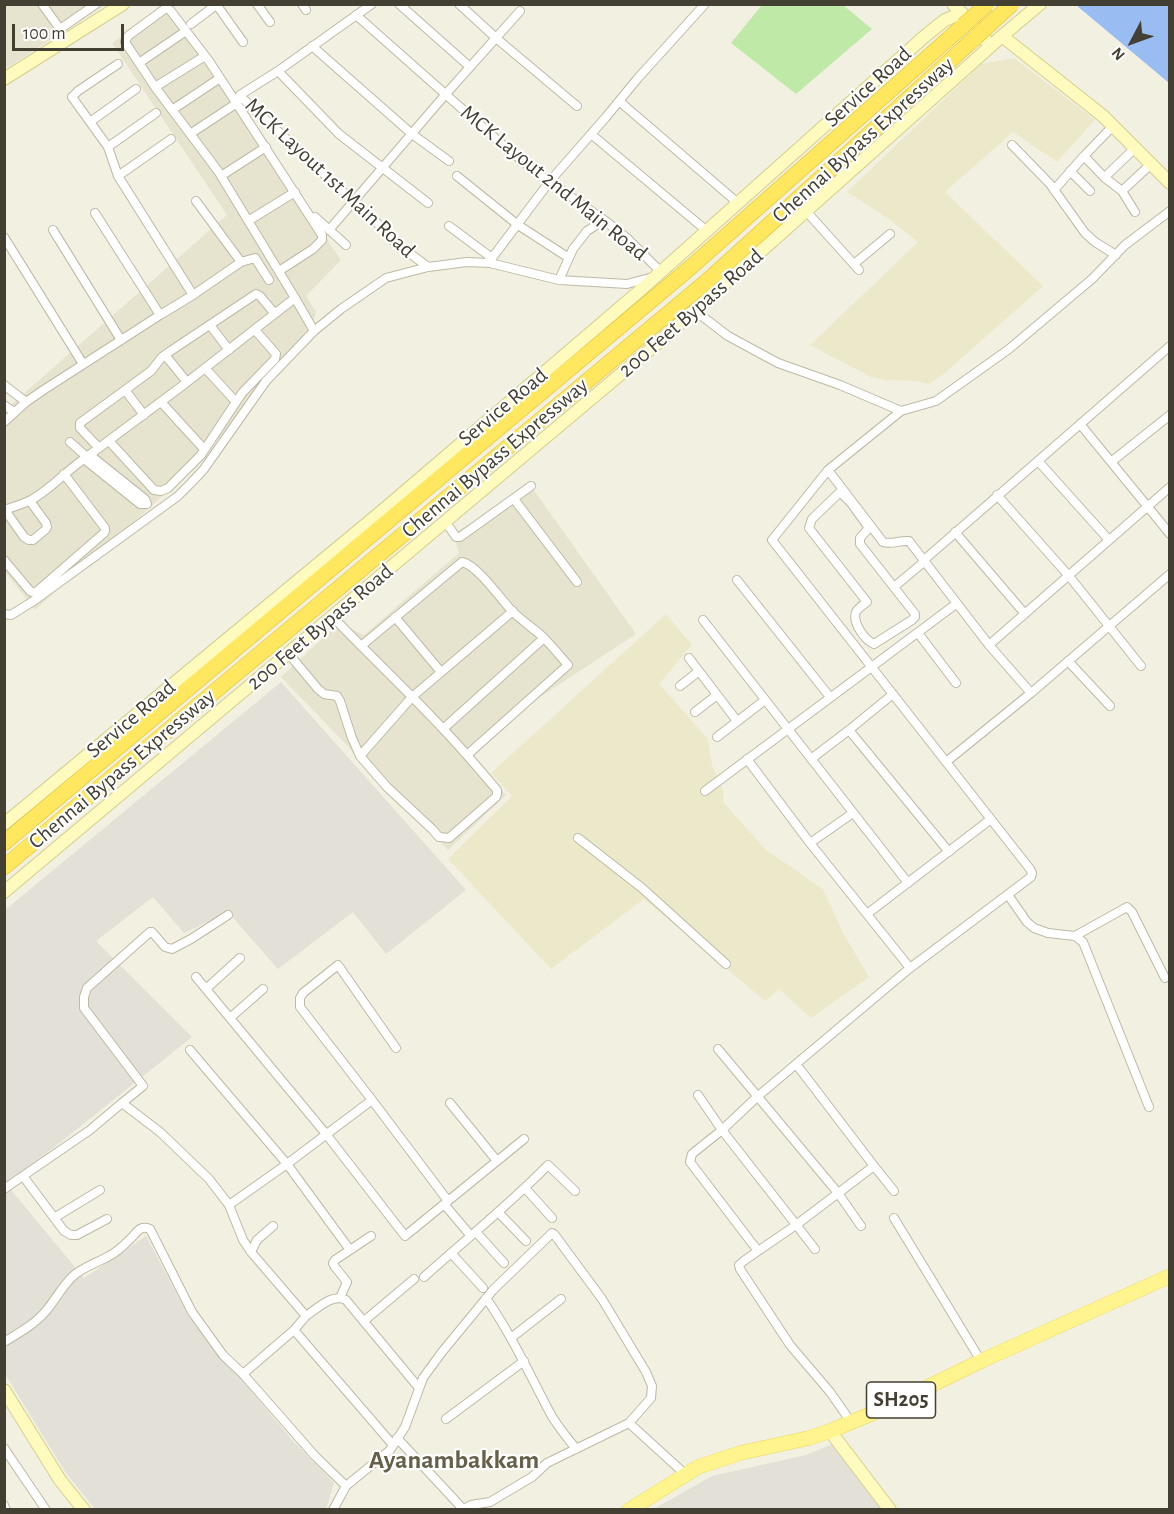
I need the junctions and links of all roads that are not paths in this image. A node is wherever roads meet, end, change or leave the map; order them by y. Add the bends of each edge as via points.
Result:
1 (42, 4) edge
2 (96, 4) edge
3 (123, 4) edge
4 (257, 4) edge
5 (372, 4) edge
6 (399, 4) edge
7 (459, 4) edge
8 (705, 4) edge
9 (987, 4) edge
10 (1012, 4) edge
11 (1040, 4) edge
12 (216, 5) edge
13 (520, 11) dead end
14 (960, 14) edge
15 (356, 15) junction
16 (270, 21) dead end
17 (189, 28) junction
18 (1002, 36) junction
19 (496, 38) junction
20 (243, 42) dead end
21 (312, 46) junction
22 (991, 46) junction
23 (205, 56) junction
24 (138, 63) junction
25 (118, 64) dead end
26 (470, 67) junction
27 (278, 71) junction
28 (220, 78) junction
29 (4, 79) edge
30 (155, 87) junction
31 (136, 89) dead end
32 (445, 95) junction
33 (619, 101) junction
34 (237, 103) junction
35 (577, 106) dead end
36 (172, 110) junction
37 (156, 113) dead end
38 (90, 122) junction
39 (1113, 126) junction
40 (190, 134) junction
41 (412, 134) junction
42 (591, 134) junction
43 (171, 139) dead end
44 (1012, 145) dead end
45 (108, 147) junction
46 (266, 147) junction
47 (1135, 148) junction
48 (1084, 156) junction
49 (450, 161) dead end
50 (1151, 164) junction
51 (382, 168) junction
52 (1070, 171) junction
53 (1107, 175) dead end
54 (118, 176) junction
55 (221, 176) junction
56 (457, 176) dead end
57 (550, 181) junction
58 (1170, 183) edge
59 (1054, 190) junction
60 (1090, 191) dead end
61 (1122, 191) junction
62 (295, 192) junction
63 (196, 201) dead end
64 (353, 202) junction
65 (428, 203) dead end
66 (738, 203) junction
67 (806, 211) junction
68 (1170, 211) edge
69 (1135, 212) dead end
70 (94, 213) dead end
71 (314, 216) dead end
72 (604, 220) junction
73 (248, 221) junction
74 (518, 225) junction
75 (449, 226) dead end
76 (53, 230) dead end
77 (329, 230) junction
78 (707, 231) junction
79 (890, 234) dead end
80 (4, 237) edge
81 (346, 245) dead end
82 (1116, 255) junction
83 (569, 258) junction
84 (491, 261) junction
85 (241, 262) junction
86 (428, 267) junction
87 (279, 271) junction
88 (659, 274) junction
89 (269, 280) dead end
90 (559, 280) junction
91 (193, 295) junction
92 (295, 298) junction
93 (696, 309) junction
94 (274, 314) junction
95 (160, 315) junction
96 (210, 325) junction
97 (255, 330) junction
98 (314, 331) junction
99 (121, 340) junction
100 (1170, 346) edge
101 (229, 350) junction
102 (165, 355) junction
103 (83, 364) junction
104 (205, 368) junction
105 (187, 382) junction
106 (4, 385) edge
107 (125, 390) junction
108 (26, 402) junction
109 (160, 402) junction
110 (236, 402) junction
111 (4, 405) edge
112 (901, 411) junction
113 (14, 412) junction
114 (144, 415) junction
115 (1170, 415) edge
116 (4, 422) edge
117 (1080, 424) junction
118 (109, 441) junction
119 (70, 442) dead end
120 (99, 448) junction
121 (204, 449) junction
122 (87, 457) junction
123 (1038, 461) junction
124 (1111, 462) junction
125 (828, 470) junction
126 (64, 474) junction
127 (531, 486) dead end
128 (1170, 486) edge
129 (998, 495) junction
130 (513, 499) junction
131 (30, 501) junction
132 (1147, 505) junction
133 (5, 510) edge
134 (156, 512) junction
135 (445, 521) junction
136 (955, 532) junction
137 (1170, 534) edge
138 (1109, 540) junction
139 (4, 560) edge
140 (924, 561) junction
141 (1170, 574) edge
142 (1069, 576) junction
143 (737, 580) dead end
144 (577, 582) dead end
145 (894, 587) junction
146 (956, 604) junction
147 (513, 611) junction
148 (4, 614) edge
149 (1025, 614) junction
150 (332, 616) junction
151 (395, 617) junction
152 (703, 620) dead end
153 (1110, 626) junction
154 (918, 633) junction
155 (544, 638) junction
156 (870, 642) junction
157 (989, 645) junction
158 (361, 646) junction
159 (859, 651) junction
160 (288, 653) junction
161 (689, 658) dead end
162 (1068, 662) junction
163 (1142, 666) dead end
164 (872, 668) junction
165 (699, 671) junction
166 (441, 672) junction
167 (956, 683) dead end
168 (680, 686) dead end
169 (1031, 693) junction
170 (893, 694) junction
171 (717, 695) junction
172 (412, 697) junction
173 (830, 697) junction
174 (765, 700) junction
175 (1110, 706) dead end
176 (695, 712) dead end
177 (737, 721) junction
178 (443, 729) junction
179 (787, 729) junction
180 (849, 730) junction
181 (717, 737) dead end
182 (467, 755) junction
183 (360, 756) junction
184 (747, 759) junction
185 (811, 759) junction
186 (946, 762) junction
187 (705, 791) dead end
188 (852, 813) junction
189 (991, 819) junction
190 (4, 824) edge
191 (578, 838) dead end
192 (4, 843) edge
193 (810, 843) junction
194 (949, 852) junction
195 (4, 867) edge
196 (908, 883) junction
197 (4, 892) edge
198 (1008, 895) junction
199 (867, 914) junction
200 (228, 915) dead end
201 (1075, 936) junction
202 (240, 958) dead end
203 (726, 964) dead end
204 (910, 969) junction
205 (196, 977) dead end
206 (1165, 978) dead end
207 (206, 989) junction
208 (263, 989) dead end
209 (230, 1018) junction
210 (396, 1048) dead end
211 (718, 1049) dead end
212 (190, 1050) dead end
213 (796, 1064) junction
214 (698, 1095) dead end
215 (757, 1097) junction
216 (372, 1100) junction
217 (450, 1103) dead end
218 (122, 1104) junction
219 (1149, 1107) dead end
220 (722, 1130) junction
221 (326, 1134) junction
222 (524, 1138) dead end
223 (497, 1161) junction
224 (286, 1164) junction
225 (874, 1166) junction
226 (23, 1176) junction
227 (525, 1188) junction
228 (4, 1189) edge
229 (100, 1190) dead end
230 (575, 1191) dead end
231 (894, 1191) dead end
232 (838, 1193) junction
233 (446, 1202) junction
234 (229, 1205) junction
235 (498, 1212) junction
236 (54, 1218) junction
237 (552, 1218) dead end
238 (894, 1218) dead end
239 (107, 1219) dead end
240 (796, 1225) junction
241 (273, 1226) dead end
242 (861, 1226) dead end
243 (474, 1234) junction
244 (371, 1236) dead end
245 (526, 1241) dead end
246 (815, 1249) dead end
247 (350, 1250) junction
248 (758, 1251) junction
249 (251, 1252) junction
250 (451, 1253) junction
251 (504, 1263) dead end
252 (1170, 1276) edge
253 (424, 1277) dead end
254 (414, 1279) dead end
255 (483, 1288) dead end
256 (340, 1298) junction
257 (486, 1298) junction
258 (561, 1299) dead end
259 (306, 1316) junction
260 (364, 1322) junction
261 (294, 1330) junction
262 (511, 1338) junction
263 (4, 1342) edge
264 (524, 1361) junction
265 (981, 1361) junction
266 (243, 1374) junction
267 (419, 1388) junction
268 (4, 1390) edge
269 (446, 1419) dead end
270 (851, 1422) junction
271 (629, 1424) junction
272 (830, 1431) junction
273 (395, 1442) junction
274 (4, 1448) edge
275 (576, 1449) junction
276 (8, 1460) edge
277 (685, 1474) junction
278 (346, 1486) junction
279 (46, 1509) edge
280 (84, 1509) edge
281 (333, 1509) edge
282 (463, 1509) edge
283 (629, 1509) edge
284 (890, 1509) edge

1 - 2 street via 60,29
3 - 29 street
4 - 16 street
5 - 15 street
6 - 26 street
7 - 19 street
8 - 33 street
9 - 14 highway, Chennai Bypass Expressway, bridge
10 - 195 highway, Chennai Bypass Expressway, bridge via 706,282
11 - 18 street, 200 Feet Bypass Road
12 - 17 street
12 - 20 street
13 - 19 street
14 - 22 street
14 - 66 street, Service Road via 932,30
14 - 192 highway, Chennai Bypass Expressway via 691,267
15 - 21 street
15 - 32 street, MCK Layout 2nd Main Road
17 - 23 street
17 - 24 street
17 - 24 street via 166,8 126,39
18 - 22 street, 200 Feet Bypass Road
18 - 39 street
19 - 26 street
19 - 35 street
21 - 27 street
21 - 41 street
22 - 67 street, 200 Feet Bypass Road
23 - 28 street
23 - 30 street
24 - 30 street
25 - 38 street via 72,97
26 - 32 street
27 - 51 street via 339,134
27 - 64 street, MCK Layout 1st Main Road via 240,96
28 - 34 street
28 - 36 street
30 - 36 street
31 - 38 street
32 - 41 street
32 - 57 street, MCK Layout 2nd Main Road
33 - 42 street
33 - 66 street
34 - 40 street
34 - 46 street
36 - 40 street
37 - 45 street
38 - 45 street
39 - 47 street
39 - 48 street
40 - 55 street
41 - 49 street
41 - 51 street
42 - 57 street
42 - 78 street
43 - 54 street
44 - 59 street
45 - 54 street
46 - 55 street
46 - 62 street
47 - 50 street
47 - 53 street
48 - 52 street
48 - 61 street
50 - 58 street
50 - 61 street
51 - 64 street
51 - 65 street
52 - 59 street
52 - 60 street
54 - 91 street
55 - 73 street
56 - 74 street
57 - 72 street, MCK Layout 2nd Main Road
57 - 74 street
59 - 82 street via 1085,233
61 - 69 street
62 - 73 street
62 - 87 street via 323,238
63 - 85 street
64 - 77 street
64 - 86 street, MCK Layout 1st Main Road
66 - 78 street, Service Road
67 - 79 street via 856,267
67 - 93 street, 200 Feet Bypass Road
68 - 82 street
70 - 95 street
71 - 77 street
72 - 83 street via 587,231
72 - 88 street, MCK Layout 2nd Main Road via 628,239
73 - 87 street
74 - 83 street
74 - 84 street
75 - 84 street
76 - 99 street
77 - 81 street
78 - 88 street, Service Road
80 - 103 street
82 - 112 street via 1062,306 1000,356 936,401
83 - 90 street
84 - 86 street
84 - 90 street
85 - 89 street via 255,258
85 - 91 street
86 - 98 street via 386,278
87 - 92 street
88 - 90 street via 627,284
88 - 190 street, Service Road via 382,511
91 - 95 street
92 - 94 street
92 - 98 street
93 - 112 street via 728,336 778,363
93 - 135 street, 200 Feet Bypass Road
94 - 96 street via 256,294
94 - 97 street
95 - 99 street
96 - 101 street
96 - 102 street
97 - 101 street
97 - 110 street via 276,354
98 - 134 street via 266,381 204,469
99 - 103 street
100 - 117 street
101 - 104 street
102 - 105 street
102 - 107 street
103 - 108 street
104 - 105 street
104 - 110 street
105 - 109 street
106 - 108 street
107 - 114 street
107 - 120 street via 80,423 80,428
108 - 113 street
109 - 114 street
109 - 121 street
110 - 121 street
111 - 113 street
112 - 125 street
113 - 116 street
114 - 118 street
115 - 124 street
117 - 123 street
117 - 124 street
118 - 120 street
118 - 121 street via 158,492 168,488
119 - 122 street
120 - 122 street
122 - 126 street
122 - 134 street via 145,499
123 - 129 street
123 - 138 street
124 - 132 street
125 - 140 street via 883,542 909,541
125 - 159 street via 772,540
126 - 131 street
126 - 139 street via 105,528 104,533 35,592
127 - 130 street
128 - 132 street
129 - 136 street
129 - 142 street
130 - 135 street via 460,537
130 - 144 street
131 - 133 street
131 - 133 street via 47,527 33,540 24,537
132 - 137 street
132 - 138 street
134 - 148 street via 35,600 11,615
135 - 150 street, 200 Feet Bypass Road
136 - 140 street
136 - 149 street
138 - 142 street
140 - 145 street
140 - 146 street
141 - 153 street
142 - 149 street
142 - 153 street
143 - 173 street
145 - 156 street via 915,617 874,644
145 - 156 street via 860,544 869,528 840,492 812,519 809,528 867,602 856,613 855,621
146 - 154 street
146 - 157 street
147 - 151 street via 485,579 462,562
147 - 155 street
147 - 166 street
149 - 157 street
150 - 158 street
150 - 160 street, 200 Feet Bypass Road
151 - 158 street
151 - 166 street
152 - 174 street
153 - 162 street
153 - 163 street
154 - 164 street
154 - 167 street
155 - 178 street
155 - 182 street via 568,665
156 - 159 street
157 - 169 street
158 - 172 street
159 - 164 street
160 - 183 street via 318,689 337,696
160 - 197 street, 200 Feet Bypass Road
161 - 165 street
162 - 169 street
162 - 175 street
164 - 170 street
164 - 173 street
165 - 168 street
165 - 171 street
166 - 172 street
169 - 186 street
170 - 180 street
170 - 186 street
171 - 176 street
171 - 177 street
172 - 178 street
172 - 183 street
173 - 179 street
174 - 177 street
174 - 179 street
177 - 181 street
178 - 182 street
179 - 184 street
179 - 185 street
180 - 185 street
180 - 194 street
182 - 183 street via 498,794 449,838 439,837
184 - 187 street
184 - 193 street
185 - 188 street
186 - 189 street
188 - 193 street
188 - 196 street
189 - 194 street
189 - 198 street via 1032,873
191 - 203 street via 642,888
193 - 199 street
194 - 196 street
196 - 199 street
198 - 201 street via 1034,928
198 - 204 street
199 - 204 street
200 - 218 street via 172,950 150,933 87,988 84,1008 143,1086
201 - 206 street via 1127,907
201 - 219 street via 1087,950
202 - 207 street
204 - 213 street
205 - 207 street
207 - 209 street
208 - 209 street
209 - 221 street
210 - 216 street via 338,965 300,998 300,1007
211 - 215 street
212 - 224 street
213 - 215 street
213 - 225 street
214 - 220 street
215 - 220 street
215 - 232 street
216 - 221 street
216 - 233 street
217 - 223 street
218 - 226 street
218 - 234 street via 160,1132 209,1179
220 - 240 street
220 - 248 street via 692,1154 690,1162
221 - 224 street
221 - 233 street via 405,1236
222 - 223 street
223 - 233 street
224 - 234 street
224 - 247 street
225 - 231 street
225 - 232 street
226 - 228 street
226 - 236 street
227 - 230 street via 548,1165
227 - 235 street
227 - 237 street
229 - 236 street
232 - 240 street
232 - 242 street
233 - 243 street
234 - 249 street
235 - 243 street
235 - 245 street
236 - 239 street via 71,1235
238 - 265 street
240 - 246 street
240 - 248 street
241 - 249 street via 257,1240
243 - 250 street
243 - 251 street
244 - 247 street
247 - 256 street via 333,1263 347,1282
248 - 270 street via 740,1269 790,1345
249 - 259 street
250 - 253 street
250 - 255 street
252 - 265 main road, SH205
254 - 260 street
256 - 259 street
256 - 260 street
257 - 262 street
257 - 267 street via 442,1352
257 - 271 street via 554,1234 602,1299 652,1386 651,1398
258 - 262 street
259 - 261 street
260 - 267 street
261 - 266 street
261 - 273 street
262 - 264 street
263 - 266 street via 45,1312 72,1277 119,1249 143,1227 150,1229 206,1334
264 - 269 street
264 - 275 street via 550,1412
265 - 270 main road, SH205
266 - 278 street
267 - 273 street via 405,1427
268 - 280 street via 60,1480
270 - 272 main road, SH205
271 - 275 street
271 - 277 street
272 - 277 main road, SH205 via 740,1454
272 - 284 street
273 - 278 street
273 - 282 street
274 - 276 street
275 - 282 street via 490,1502
276 - 279 street
277 - 283 main road, SH205
278 - 281 street

